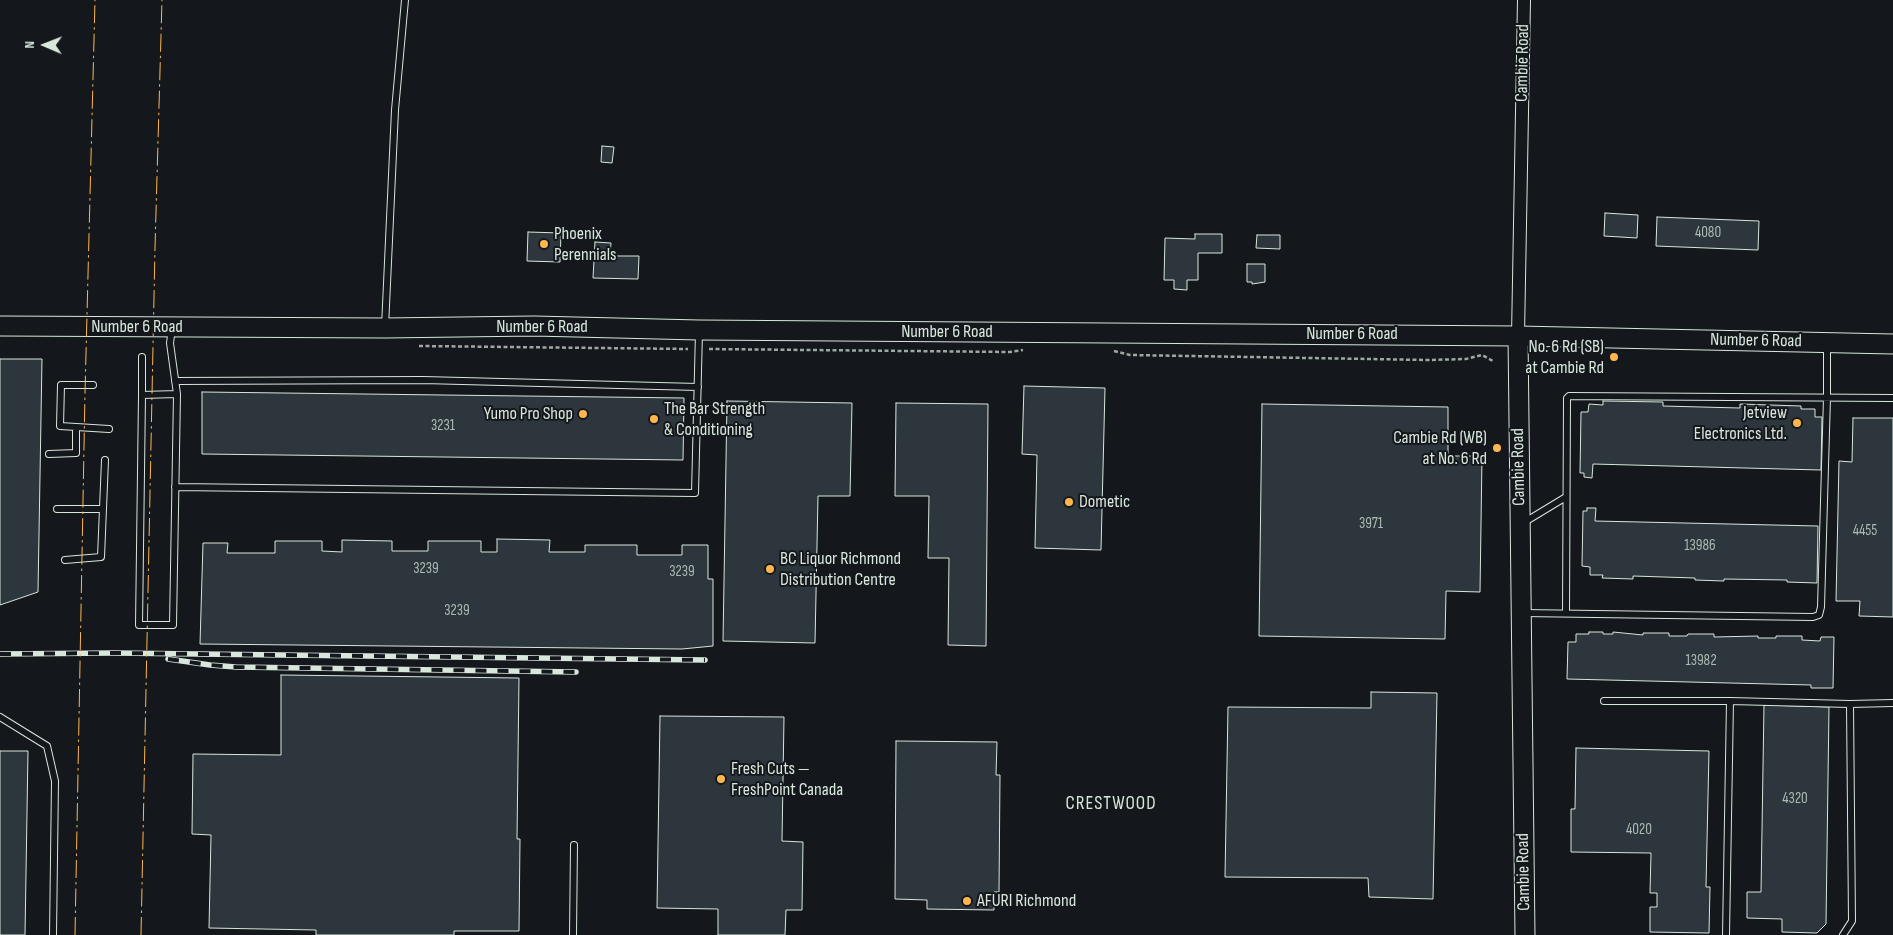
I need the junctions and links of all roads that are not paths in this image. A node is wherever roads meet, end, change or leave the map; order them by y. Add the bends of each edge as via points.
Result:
1 (405, 0) edge
2 (1524, 0) edge
3 (0, 326) edge
4 (172, 327) junction
5 (385, 328) junction
6 (1518, 336) junction
7 (698, 340) junction
8 (1827, 343) junction
9 (1893, 344) edge
10 (142, 358) dead end
11 (175, 381) junction
12 (93, 385) dead end
13 (698, 387) junction
14 (177, 394) junction
15 (142, 395) junction
16 (1827, 397) junction
17 (1893, 398) edge
18 (76, 427) junction
19 (109, 429) dead end
20 (49, 454) dead end
21 (105, 460) dead end
22 (175, 487) junction
23 (1566, 497) junction
24 (57, 509) dead end
25 (102, 509) junction
26 (1520, 525) junction
27 (65, 560) dead end
28 (1521, 613) junction
29 (1566, 613) junction
30 (1604, 700) dead end
31 (1730, 702) junction
32 (1850, 704) junction
33 (1893, 704) edge
34 (0, 717) edge
35 (574, 845) dead end
36 (53, 935) edge
37 (574, 935) edge
38 (1525, 935) edge
39 (1726, 935) edge
40 (1843, 935) edge

1 - 5 lane via 395,110
2 - 6 street, Cambie Road
3 - 4 main road, Number 6 Road
4 - 5 main road, Number 6 Road
4 - 11 lane via 170,343
5 - 7 main road, Number 6 Road via 534,326
6 - 7 main road, Number 6 Road
6 - 8 main road, Number 6 Road
6 - 26 main road, Cambie Road
7 - 13 lane
8 - 9 main road, Number 6 Road
8 - 16 lane
10 - 15 lane
11 - 13 lane via 423,380
11 - 14 lane
12 - 18 lane via 60,385 60,426
13 - 22 lane via 695,493
14 - 15 lane
14 - 22 lane
15 - 22 lane via 139,625 173,625
16 - 17 lane
16 - 23 lane via 1569,396
16 - 29 lane via 1819,615
18 - 19 lane
18 - 20 lane via 76,453
21 - 25 lane
23 - 26 lane
23 - 29 lane
24 - 25 lane
25 - 27 lane via 101,557
26 - 28 main road, Cambie Road
28 - 29 lane
28 - 38 main road, Cambie Road
30 - 31 lane
31 - 32 lane
31 - 39 lane
32 - 33 lane
32 - 40 lane via 1852,921
34 - 36 lane via 47,746 55,781
35 - 37 lane

